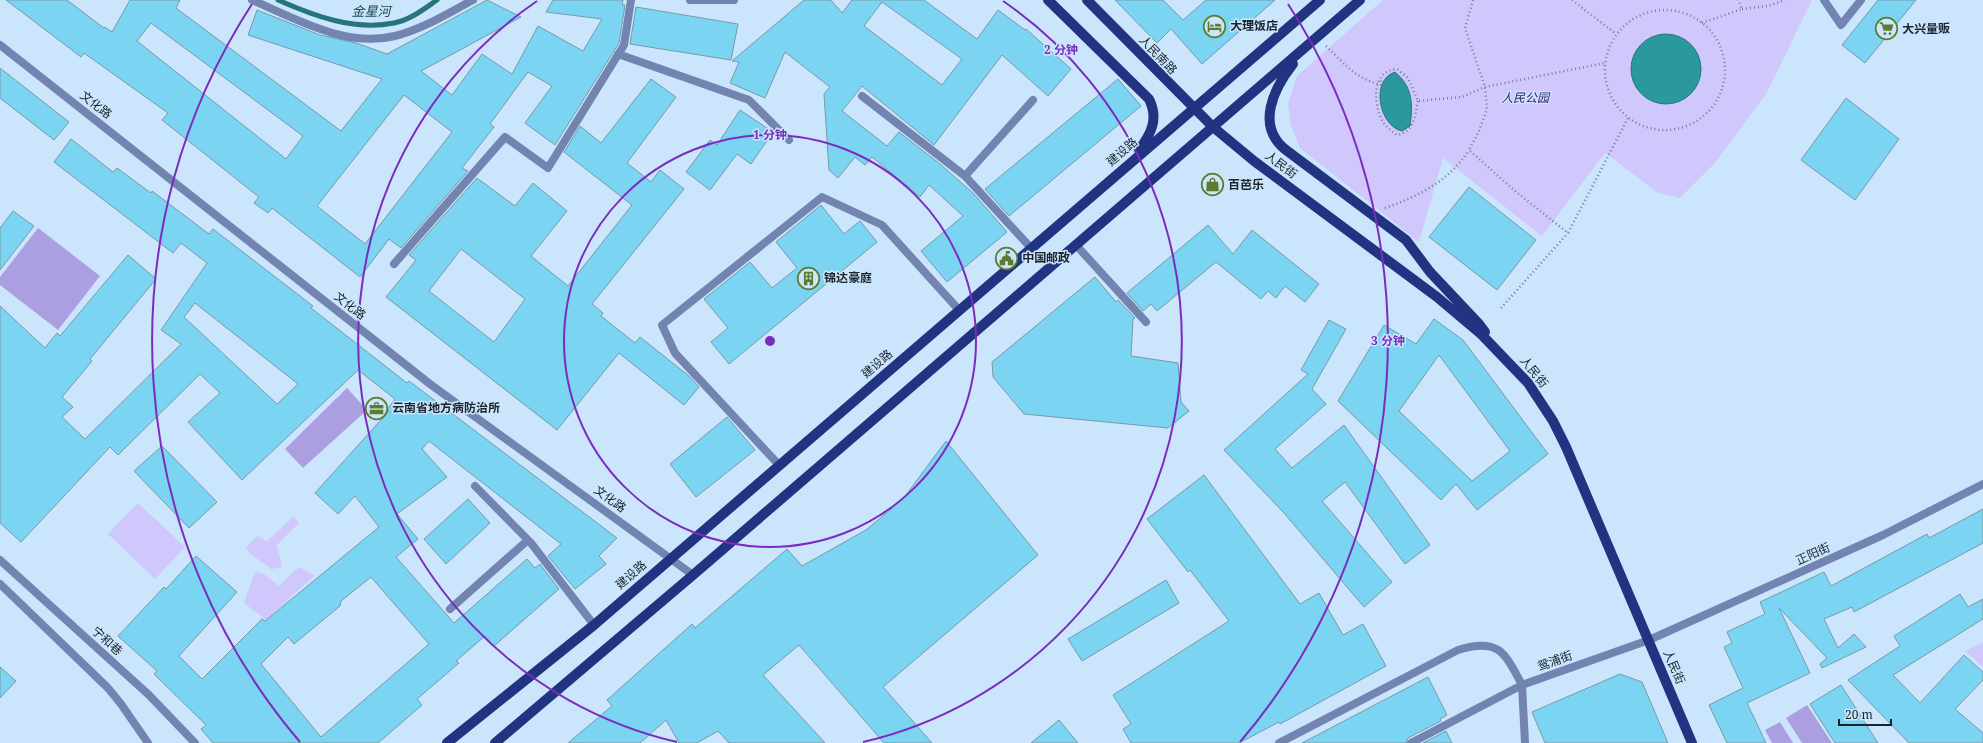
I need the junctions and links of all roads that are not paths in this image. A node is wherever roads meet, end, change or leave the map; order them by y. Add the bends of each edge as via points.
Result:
1 (252, 0) edge
2 (473, 0) edge
3 (631, 0) edge
4 (690, 0) edge
5 (734, 0) edge
6 (1048, 0) edge
7 (1087, 0) edge
8 (1320, 0) edge
9 (1360, 0) edge
10 (1824, 0) edge
11 (1861, 0) edge
12 (0, 45) edge
13 (1308, 45) junction
14 (618, 54) junction
15 (862, 96) dead end
16 (1033, 100) dead end
17 (1193, 109) junction
18 (1213, 127) junction
19 (789, 140) dead end
20 (1130, 163) junction
21 (965, 176) junction
22 (1076, 245) junction
23 (1031, 248) junction
24 (394, 264) dead end
25 (959, 310) junction
26 (1146, 322) dead end
27 (1497, 349) junction
28 (779, 465) junction
29 (1983, 484) edge
30 (475, 486) dead end
31 (528, 540) junction
32 (671, 558) junction
33 (0, 560) edge
34 (693, 576) junction
35 (0, 584) edge
36 (450, 609) dead end
37 (594, 624) junction
38 (1649, 640) junction
39 (1522, 685) junction
40 (148, 743) edge
41 (195, 743) edge
42 (447, 743) edge
43 (495, 743) edge
44 (1279, 743) edge
45 (1411, 743) edge
46 (1525, 743) edge
47 (1692, 743) edge

1 - 2 street via 329,31 366,39 387,38 409,32
3 - 14 street via 624,45
4 - 5 street
6 - 20 main road via 1149,99 1154,114 1152,130
7 - 17 main road, 人民南路
8 - 17 main road, 建设路
9 - 13 main road
10 - 11 street via 1841,25
12 - 32 street, 文化路 via 430,384
13 - 18 main road
13 - 27 main road via 1274,92 1269,116 1276,140 1406,240 1430,272 1479,324
14 - 19 street via 749,100
14 - 24 street via 548,168 505,137
15 - 21 street
16 - 21 street
17 - 18 main road, 人民南路
17 - 20 main road, 建设路
18 - 22 main road
18 - 27 main road, 人民街 via 1254,161 1437,297
20 - 23 main road, 建设路
21 - 23 street
22 - 26 street
22 - 34 main road
23 - 25 main road, 建设路
25 - 28 main road, 建设路
25 - 28 street via 882,226 822,197 662,325 675,353
27 - 38 main road, 人民街 via 1528,383 1557,429
28 - 32 main road, 建设路
29 - 38 street, 正阳街 via 1883,536
30 - 31 street
31 - 36 street
31 - 37 street
32 - 34 street, 文化路
32 - 37 main road, 建设路
33 - 41 street, 宁和巷 via 149,695
34 - 43 main road
35 - 40 street via 108,688
37 - 42 main road, 建设路
38 - 39 street, 鸳浦街
38 - 47 main road, 人民街
39 - 44 street via 1506,655 1487,645 1474,645 1458,650
39 - 45 street, 鸳浦街
39 - 46 street

